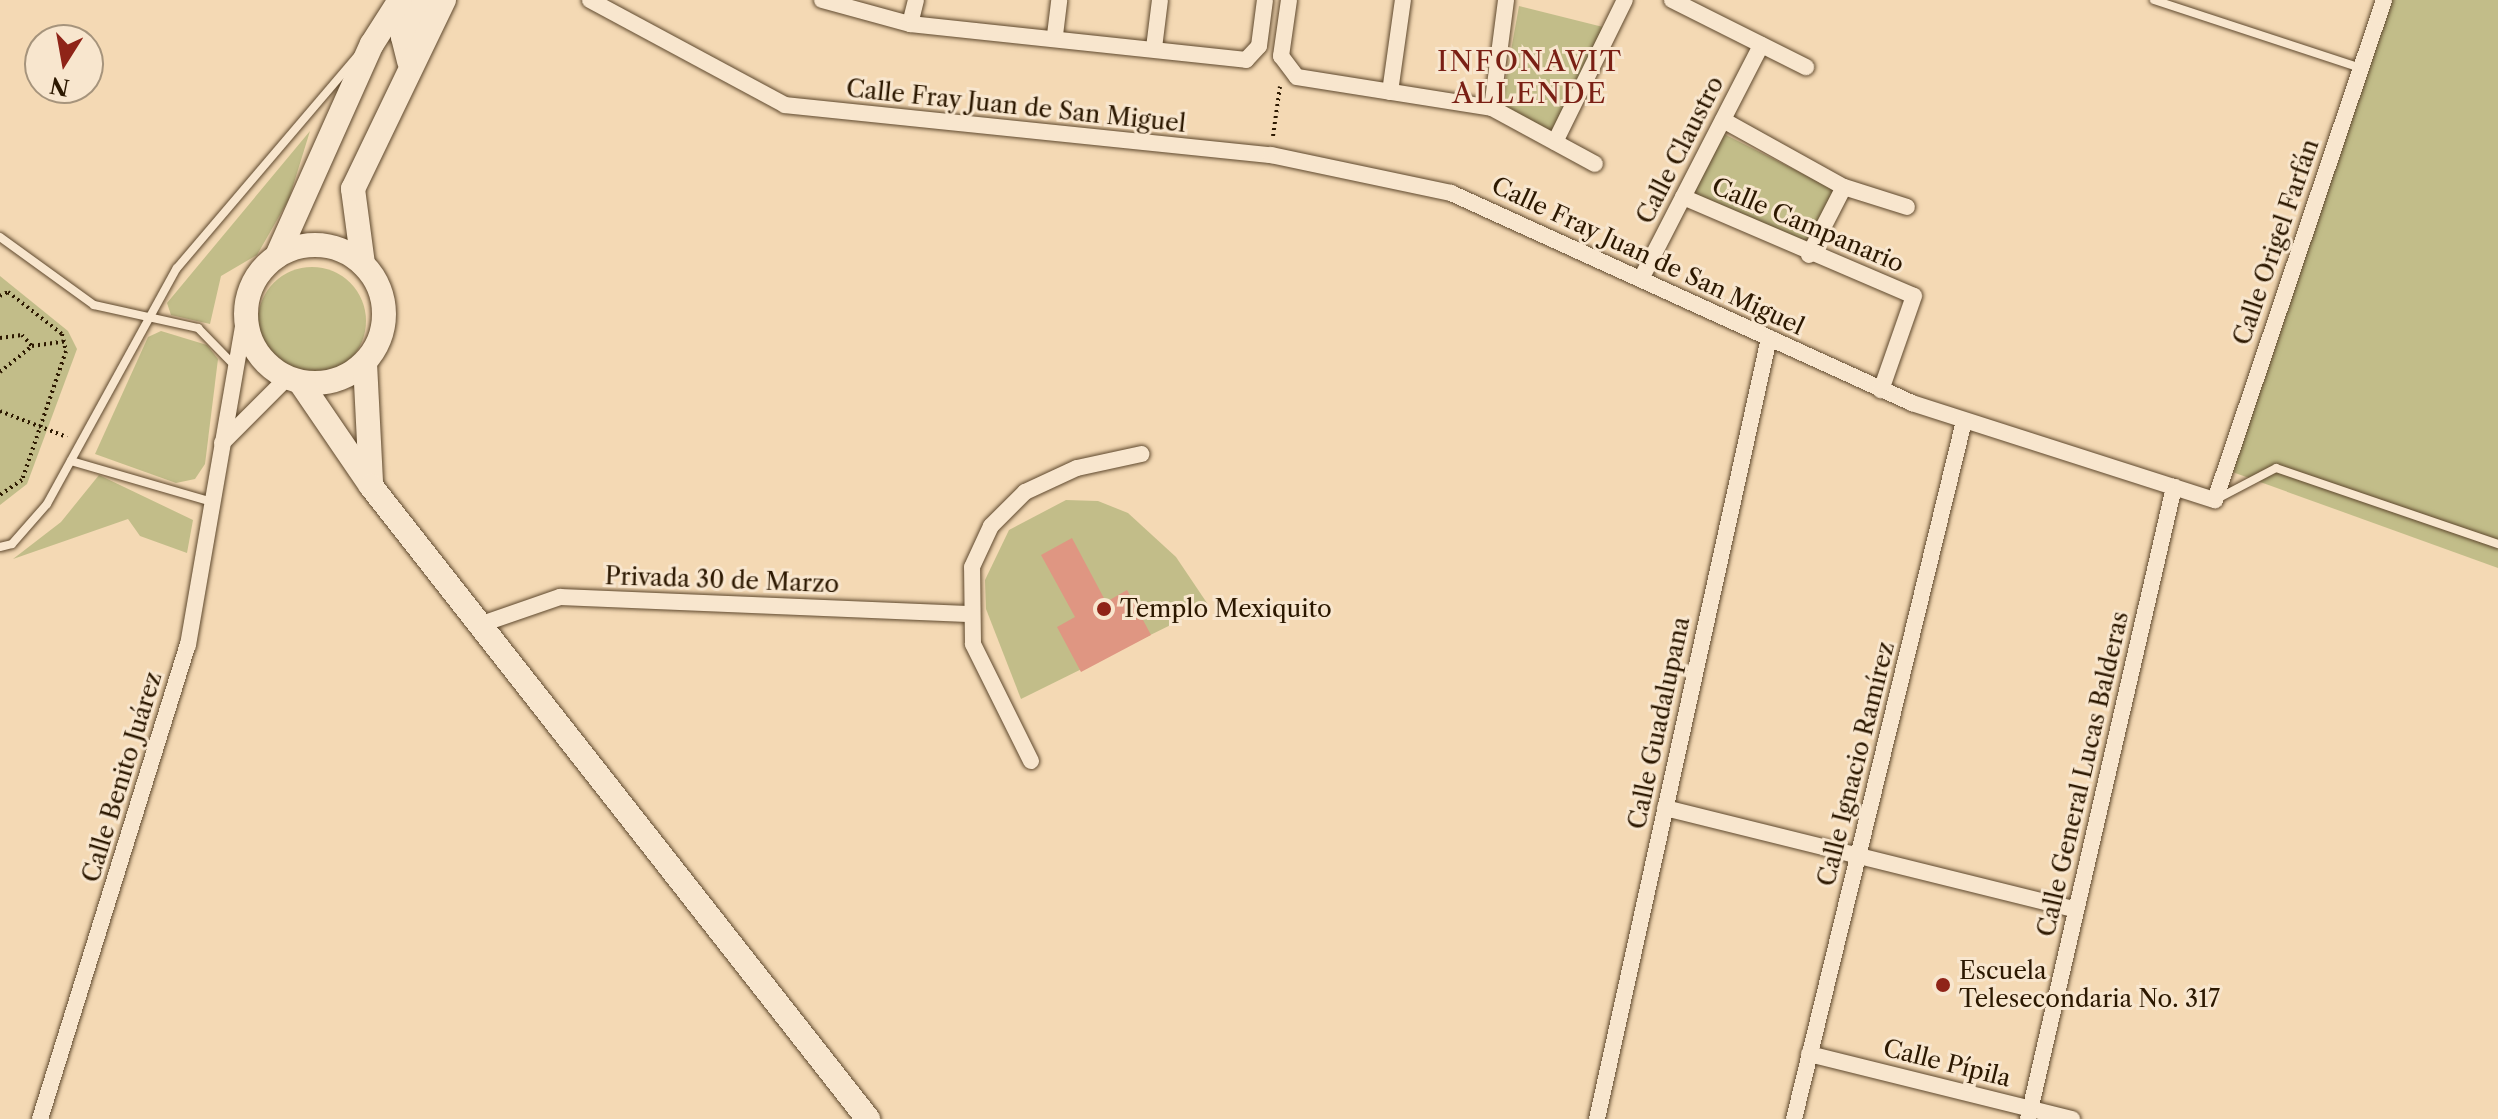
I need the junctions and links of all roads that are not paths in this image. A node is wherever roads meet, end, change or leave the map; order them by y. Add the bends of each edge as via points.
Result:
1 (400, 0) edge
2 (422, 0) edge
3 (444, 0) edge
4 (590, 0) edge
5 (822, 0) edge
6 (916, 0) edge
7 (1059, 0) edge
8 (1160, 0) edge
9 (1265, 0) edge
10 (1289, 0) edge
11 (1403, 0) edge
12 (1506, 0) edge
13 (1625, 0) edge
14 (1672, 0) edge
15 (2154, 0) edge
16 (2384, 0) edge
17 (910, 24) junction
18 (1055, 35) junction
19 (372, 44) junction
20 (1761, 45) junction
21 (1154, 48) junction
22 (409, 61) junction
23 (1806, 67) dead end
24 (2361, 68) junction
25 (1390, 92) junction
26 (1492, 108) junction
27 (1723, 120) junction
28 (1555, 142) junction
29 (1595, 164) dead end
30 (1844, 187) junction
31 (1683, 197) junction
32 (1907, 207) dead end
33 (0, 237) edge
34 (1809, 255) junction
35 (277, 256) junction
36 (363, 264) junction
37 (1642, 277) junction
38 (246, 308) junction
39 (147, 316) junction
40 (1769, 338) junction
41 (365, 363) junction
42 (234, 365) junction
43 (294, 380) junction
44 (1881, 390) junction
45 (1964, 421) junction
46 (222, 443) junction
47 (1142, 454) dead end
48 (71, 461) junction
49 (371, 486) junction
50 (2174, 487) junction
51 (2215, 500) junction
52 (212, 502) junction
53 (2498, 544) edge
54 (0, 547) edge
55 (968, 614) junction
56 (479, 625) junction
57 (1031, 761) dead end
58 (1665, 808) junction
59 (1858, 856) junction
60 (2076, 910) junction
61 (1809, 1054) junction
62 (2028, 1113) edge
63 (40, 1119) edge
64 (868, 1119) edge
65 (1597, 1119) edge
66 (1794, 1119) edge
67 (2072, 1119) edge

1 - 19 main road
2 - 22 main road via 403,37
3 - 22 main road
4 - 37 street, Calle Fray Juan de San Miguel via 785,105 1271,155 1451,193
5 - 17 street
6 - 17 street
7 - 18 street
8 - 21 street
9 - 21 street via 1255,54 1234,59
10 - 25 street via 1285,68 1312,81
11 - 25 street
12 - 26 street
13 - 28 street
14 - 20 street
15 - 24 lane
16 - 24 street, Calle Origel Farfán
17 - 18 street
18 - 21 street
19 - 35 main road
19 - 39 lane via 339,70
20 - 23 street
20 - 27 street, Calle Claustro
22 - 36 main road via 353,189
24 - 51 street, Calle Origel Farfán
25 - 26 street
26 - 28 street
27 - 30 street
27 - 31 street, Calle Claustro
28 - 29 street
30 - 32 street
30 - 34 street
31 - 34 street, Calle Campanario
31 - 37 street, Calle Claustro
33 - 39 lane via 94,305
34 - 44 street, Calle Campanario via 1914,296
35 - 36 main road via 306,245 337,248
35 - 38 main road via 255,278
36 - 41 main road via 385,313
37 - 40 street, Calle Fray Juan de San Miguel
38 - 42 street, Calle Benito Juárez
38 - 43 main road via 249,337 264,361
39 - 42 lane via 198,328
39 - 48 lane
40 - 44 street, Calle Fray Juan de San Miguel
40 - 58 street, Calle Guadalupana
41 - 43 main road via 346,377
41 - 49 main road
42 - 46 street, Calle Benito Juárez
43 - 46 street
43 - 49 main road
44 - 45 street, Calle Fray Juan de San Miguel
45 - 50 street, Calle Fray Juan de San Miguel
45 - 59 street, Calle Ignacio Ramírez
46 - 52 street, Calle Benito Juárez
47 - 55 street via 1077,468 1025,492 991,526 972,567
48 - 52 lane
48 - 54 lane via 47,504 12,544
49 - 56 main road
50 - 51 street, Calle Fray Juan de San Miguel
50 - 60 street, Calle General Lucas Balderas
51 - 53 lane via 2276,468
52 - 63 street, Calle Benito Juárez via 188,645
55 - 56 street, Privada 30 de Marzo via 560,597
55 - 57 street via 979,657
56 - 64 main road
58 - 59 street
58 - 65 street, Calle Guadalupana
59 - 60 street
59 - 61 street, Calle Ignacio Ramírez
60 - 62 street, Calle General Lucas Balderas
61 - 62 street, Calle Pípila
61 - 66 street, Calle Ignacio Ramírez
62 - 67 street, Calle Pípila

